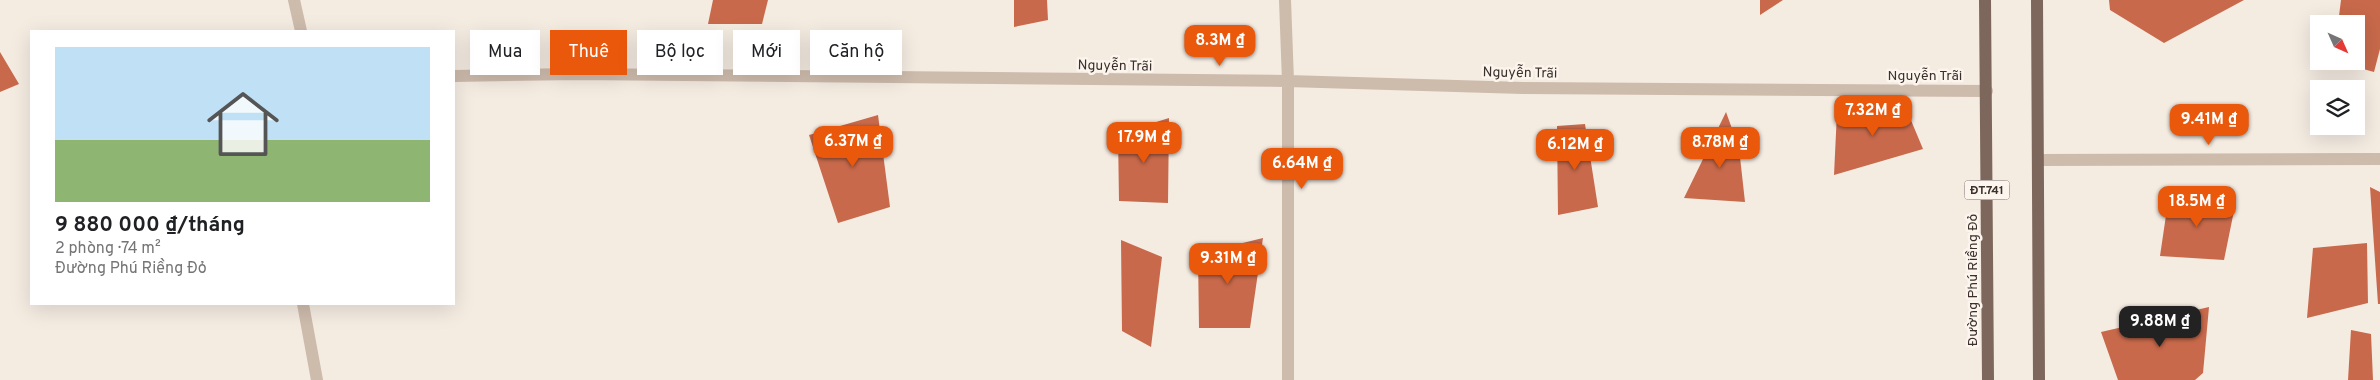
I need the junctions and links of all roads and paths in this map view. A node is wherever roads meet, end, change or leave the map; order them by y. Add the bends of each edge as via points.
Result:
1 (294, 0) edge
2 (1285, 0) edge
3 (1985, 0) edge
4 (2037, 0) edge
5 (301, 30) edge
6 (455, 76) edge
7 (1288, 81) junction
8 (1987, 90) junction
9 (2380, 159) edge
10 (2038, 160) junction
11 (303, 305) edge
12 (317, 380) edge
13 (1288, 380) edge
14 (1988, 380) edge
15 (2039, 380) edge

1 - 5 street
2 - 7 street
3 - 8 main road, Đường Phú Riềng Đỏ / ĐT.741
4 - 10 main road
6 - 7 street, Nguyễn Trãi via 576,74
7 - 8 street, Nguyễn Trãi via 1522,88
7 - 13 street
8 - 14 main road, Đường Phú Riềng Đỏ / ĐT.741
9 - 10 street
10 - 15 main road
11 - 12 street

